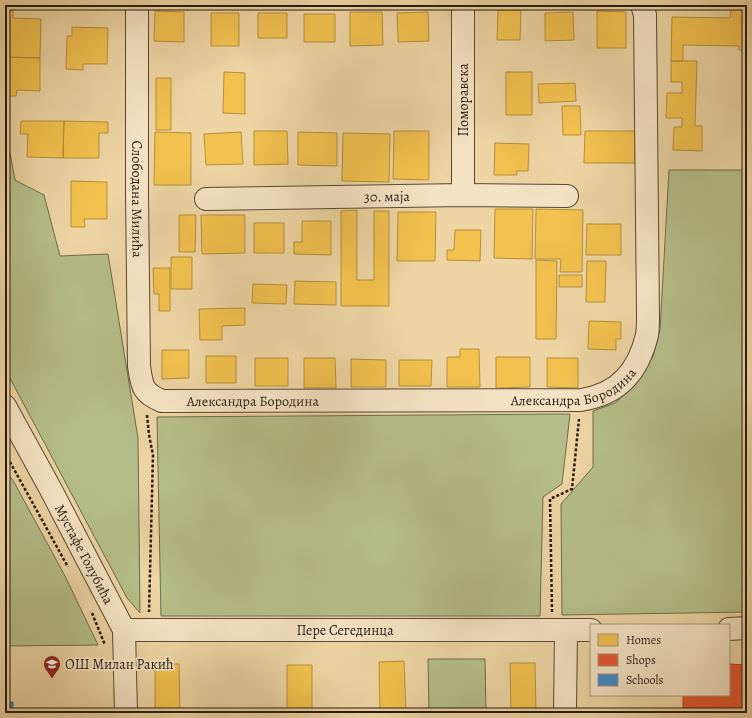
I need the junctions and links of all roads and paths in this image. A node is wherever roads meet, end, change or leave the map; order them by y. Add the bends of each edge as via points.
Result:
1 (137, 5) edge
2 (463, 5) edge
3 (642, 5) edge
4 (463, 195) junction
5 (567, 196) dead end
6 (206, 199) dead end
7 (146, 391) junction
8 (581, 400) junction
9 (5, 406) edge
10 (5, 453) edge
11 (70, 570) dead end
12 (91, 610) dead end
13 (747, 628) edge
14 (730, 629) edge
15 (124, 630) junction
16 (149, 630) junction
17 (559, 630) junction
18 (590, 630) edge
19 (105, 646) dead end
20 (126, 713) edge
21 (565, 713) edge

1 - 7 street, Слободана Милића via 139,366 142,386
2 - 4 street, Поморавска
3 - 8 street, Александра Бородина via 645,15 647,334 638,361 627,378 605,394
4 - 5 street, 30. маја
4 - 6 street, 30. маја
7 - 8 street, Александра Бородина via 162,401
7 - 16 path via 153,455
8 - 17 path via 572,489 550,499
9 - 15 street, Мустафе Голубића
10 - 11 path
12 - 19 path
13 - 14 street
15 - 16 street, Пере Сегединца
15 - 20 street, Мустафе Голубића
16 - 17 street, Пере Сегединца
17 - 18 street, Пере Сегединца
17 - 21 street

